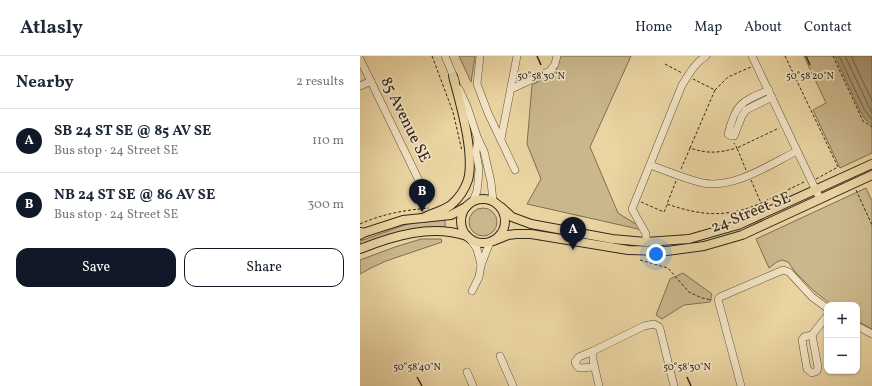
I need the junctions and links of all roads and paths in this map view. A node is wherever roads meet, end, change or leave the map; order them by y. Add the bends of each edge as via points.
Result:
1 (432, 56) edge
2 (444, 56) edge
3 (480, 56) edge
4 (516, 56) edge
5 (557, 56) edge
6 (706, 56) edge
7 (752, 56) edge
8 (785, 56) edge
9 (833, 56) edge
10 (360, 59) edge
11 (664, 64) dead end
12 (756, 64) junction
13 (454, 76) junction
14 (688, 76) junction
15 (371, 81) junction
16 (360, 86) edge
17 (511, 89) junction
18 (715, 90) junction
19 (769, 90) junction
20 (772, 97) junction
21 (785, 125) junction
22 (872, 127) edge
23 (731, 136) junction
24 (478, 139) junction
25 (501, 140) junction
26 (690, 148) junction
27 (737, 148) junction
28 (798, 151) junction
29 (463, 156) dead end
30 (872, 164) edge
31 (650, 165) junction
32 (515, 170) dead end
33 (679, 172) dead end
34 (749, 175) junction
35 (872, 175) edge
36 (677, 180) dead end
37 (815, 180) dead end
38 (805, 182) dead end
39 (816, 190) junction
40 (856, 190) dead end
41 (425, 193) dead end
42 (636, 199) junction
43 (820, 199) junction
44 (493, 201) junction
45 (761, 203) junction
46 (470, 204) junction
47 (667, 204) junction
48 (501, 207) junction
49 (432, 208) dead end
50 (423, 218) junction
51 (872, 225) edge
52 (360, 231) edge
53 (469, 238) junction
54 (491, 242) junction
55 (646, 242) junction
56 (360, 249) edge
57 (640, 260) dead end
58 (481, 265) junction
59 (472, 291) dead end
60 (718, 299) junction
61 (824, 306) edge
62 (824, 320) edge
63 (860, 328) edge
64 (872, 334) edge
65 (812, 335) junction
66 (593, 351) junction
67 (500, 356) dead end
68 (594, 366) junction
69 (467, 372) dead end
70 (510, 385) edge
71 (473, 386) edge
72 (599, 386) edge
73 (674, 386) edge
74 (741, 386) edge

1 - 29 path via 453,112
2 - 13 street
3 - 25 street via 477,84
4 - 17 street
5 - 17 street via 550,71
6 - 14 street
7 - 12 street
8 - 37 path via 838,167
9 - 22 path via 863,121
10 - 15 street, 85 Avenue SE
11 - 14 path
12 - 18 path via 728,78
12 - 19 street
13 - 24 street
13 - 50 main road via 465,124 470,167 468,181 450,206
14 - 18 path
14 - 31 street via 682,84
15 - 16 street
15 - 41 street, 85 Avenue SE
17 - 25 street
18 - 26 path
19 - 20 street
19 - 23 street via 740,105 728,134
20 - 21 street
20 - 23 street via 746,110 734,136
21 - 27 path
21 - 28 street
23 - 27 path
24 - 44 street via 486,158
24 - 46 street via 478,187
25 - 32 street
26 - 27 path via 707,153
26 - 33 path
27 - 34 path
28 - 34 street
28 - 39 street
30 - 39 main road, 24 Street SE
31 - 34 street via 703,183 737,180
31 - 42 street
34 - 45 path
35 - 43 main road, 24 Street SE
36 - 47 path
38 - 45 path
39 - 43 street
39 - 55 main road, 24 Street SE via 738,225 689,239
40 - 51 path
42 - 47 path via 664,212
42 - 55 street via 632,209 646,234
43 - 54 main road, 24 Street SE via 742,235 704,246 666,252 628,250 530,234 516,234
44 - 46 main road via 483,199
44 - 48 main road
45 - 47 path via 741,210 715,214 688,211
46 - 50 main road via 451,215
46 - 53 main road via 461,220 462,228
48 - 54 main road via 505,227 502,234
48 - 55 main road, 24 Street SE via 512,217 531,224 612,239
49 - 52 path via 377,217
50 - 52 main road via 403,220
53 - 54 main road via 481,243
53 - 56 main road via 453,232 428,231 389,239
53 - 58 street via 477,249
54 - 58 street
57 - 60 path via 668,268 692,295
58 - 59 street via 479,277
60 - 61 street via 783,270
60 - 74 street
62 - 65 street
63 - 64 street
65 - 65 street via 804,337 801,342 807,369 813,373 818,367
66 - 68 street
66 - 68 street via 579,357 575,362 579,368
66 - 73 street via 649,324 656,325 660,329
67 - 70 street
68 - 72 street
69 - 71 street

